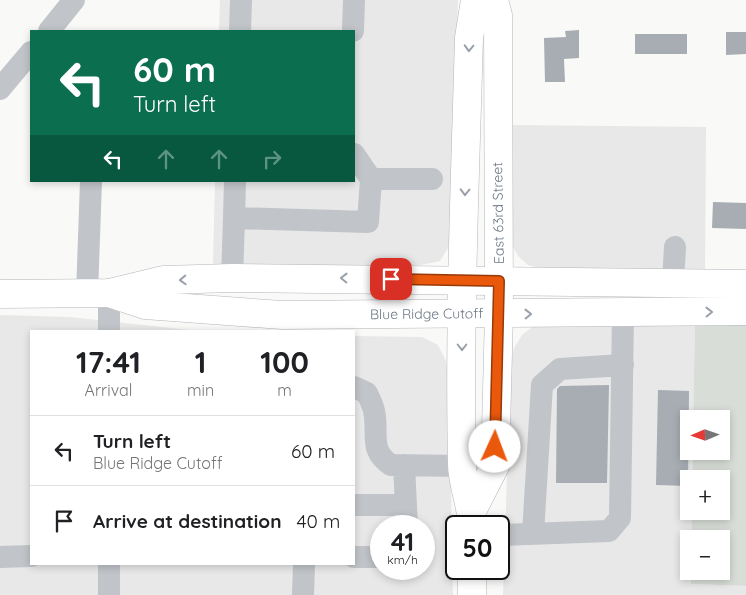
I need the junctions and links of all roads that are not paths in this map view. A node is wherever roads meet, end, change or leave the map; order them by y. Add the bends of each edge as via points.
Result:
1 (74, 0) edge
2 (241, 0) edge
3 (354, 0) edge
4 (475, 0) edge
5 (494, 0) edge
6 (53, 30) edge
7 (240, 30) edge
8 (353, 30) edge
9 (30, 53) edge
10 (0, 89) edge
11 (355, 155) edge
12 (432, 178) dead end
13 (371, 179) junction
14 (91, 182) edge
15 (235, 182) edge
16 (234, 218) junction
17 (675, 247) dead end
18 (232, 278) junction
19 (463, 280) junction
20 (499, 281) junction
21 (673, 282) junction
22 (746, 284) edge
23 (0, 294) edge
24 (98, 294) junction
25 (746, 311) edge
26 (623, 313) junction
27 (462, 314) junction
28 (499, 314) junction
29 (282, 323) edge
30 (109, 330) edge
31 (623, 365) junction
32 (355, 387) edge
33 (404, 465) junction
34 (462, 466) junction
35 (355, 505) edge
36 (406, 515) edge
37 (471, 515) edge
38 (473, 515) edge
39 (533, 534) junction
40 (510, 535) edge
41 (30, 556) edge
42 (0, 557) edge
43 (355, 557) edge
44 (370, 557) edge
45 (109, 565) edge
46 (304, 565) edge
47 (472, 580) edge
48 (109, 595) edge
49 (303, 595) edge
50 (472, 595) edge

1 - 6 street
2 - 7 street
3 - 8 street
4 -> 19 main road, East 63rd Street via 469,38
5 - 20 main road, East 63rd Street via 498,15
9 - 10 street
11 - 13 street
12 - 13 street
13 - 16 street via 368,222
14 - 24 street
15 - 16 street
16 - 18 street
17 - 21 street
19 -> 18 main road, Blue Ridge Cutoff
18 -> 24 main road, Blue Ridge Cutoff via 163,280
19 - 20 main road, Blue Ridge Cutoff
19 - 27 main road, East 63rd Street
20 - 21 main road, Blue Ridge Cutoff
20 - 28 main road, East 63rd Street
21 - 22 main road, Blue Ridge Cutoff
23 - 24 main road, Blue Ridge Cutoff
24 - 29 main road, Blue Ridge Cutoff via 145,304
24 - 30 street
26 -> 25 main road, Blue Ridge Cutoff
28 -> 26 main road, Blue Ridge Cutoff
26 - 31 street
27 - 28 main road, Blue Ridge Cutoff
27 - 29 main road, Blue Ridge Cutoff
27 -> 34 main road, East 63rd Street
28 - 38 main road, East 63rd Street via 495,466
31 - 39 street via 560,369 542,385
31 - 39 street via 620,518 609,531
32 - 33 street via 367,392 374,411 375,440 381,459 391,465
33 - 34 street
33 - 36 street
34 - 37 main road, East 63rd Street
35 - 36 street
39 - 40 street
41 - 42 street
43 - 44 street
45 - 48 street
46 - 49 street
47 - 50 main road

